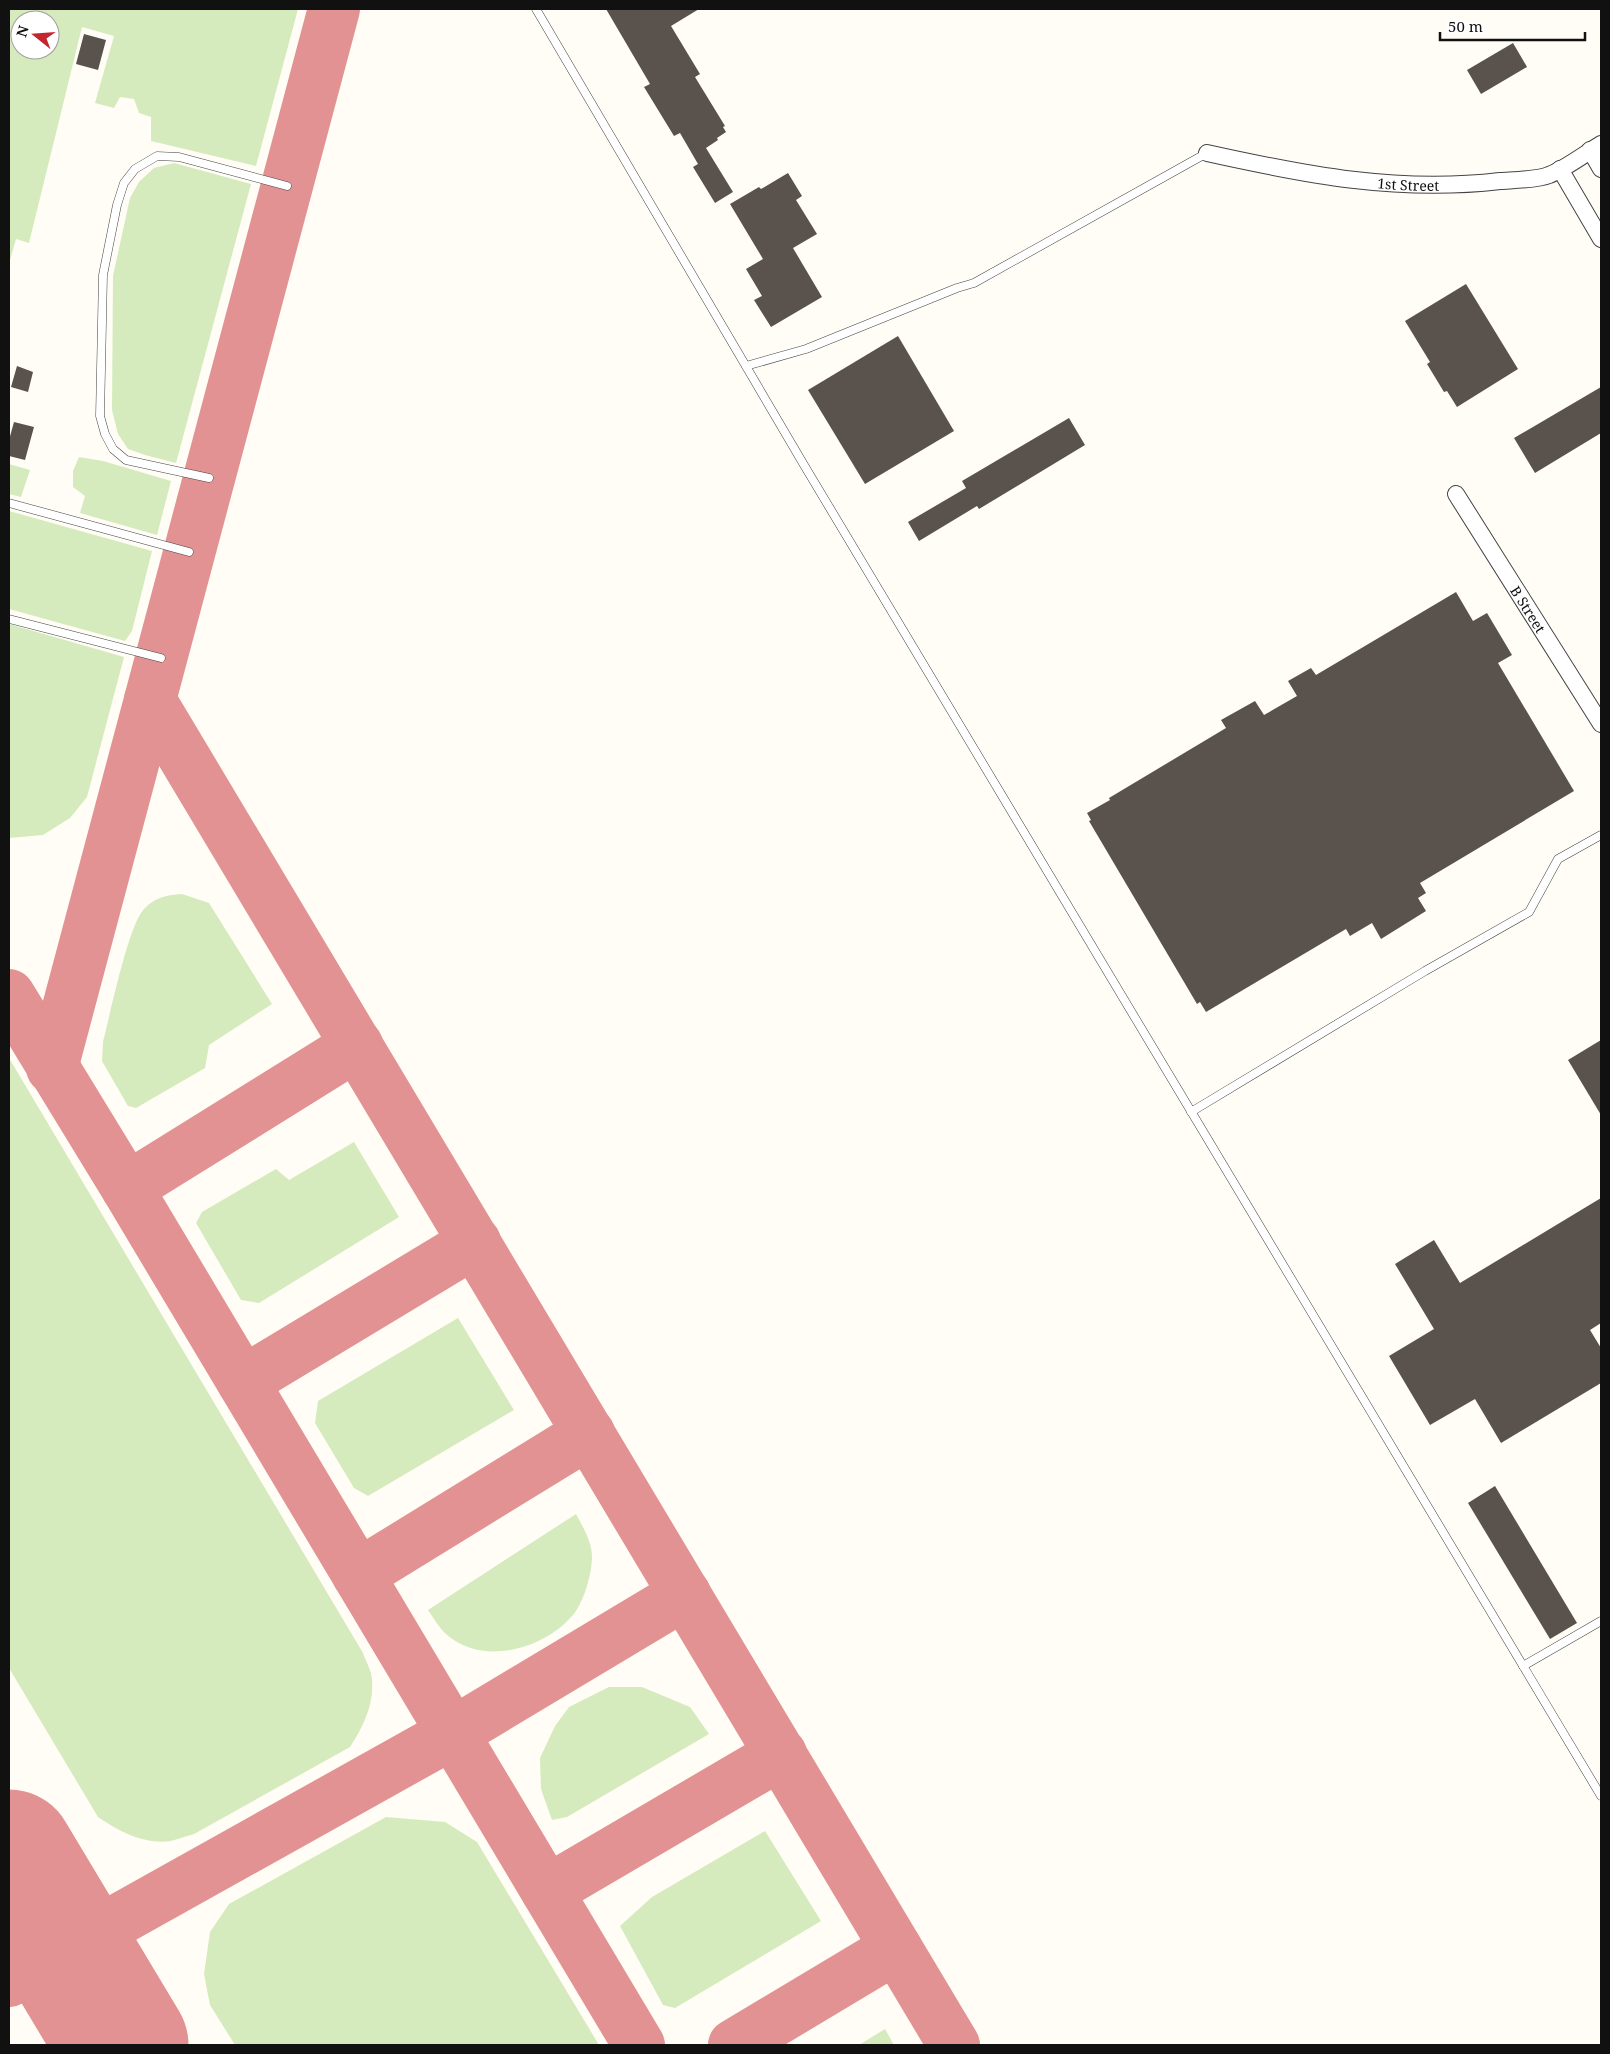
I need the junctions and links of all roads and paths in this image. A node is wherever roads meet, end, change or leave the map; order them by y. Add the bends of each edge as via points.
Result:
1 (536, 9) edge
2 (1596, 147) edge
3 (1207, 153) joint
4 (1560, 169) junction
5 (1601, 169) edge
6 (287, 186) dead end
7 (1601, 239) edge
8 (746, 366) junction
9 (209, 478) dead end
10 (1456, 494) dead end
11 (9, 503) edge
12 (190, 552) dead end
13 (9, 619) edge
14 (161, 658) dead end
15 (1601, 724) edge
16 (1601, 835) edge
17 (1191, 1112) junction
18 (1601, 1620) edge
19 (1523, 1666) junction
20 (1601, 1796) edge

1 - 8 lane
2 - 4 street, 1st Street
2 - 5 street
3 - 4 street, 1st Street via 1364,182 1413,186 1476,184 1549,176
3 - 8 lane via 974,283 806,349
4 - 7 street
6 - 9 lane via 179,157 156,156 135,169 124,183 117,205 103,275 100,416 105,434 113,449 126,460
8 - 17 lane
10 - 15 street, B Street
11 - 12 lane
13 - 14 lane
16 - 17 lane via 1558,859 1529,912
17 - 19 lane
18 - 19 lane
19 - 20 lane

